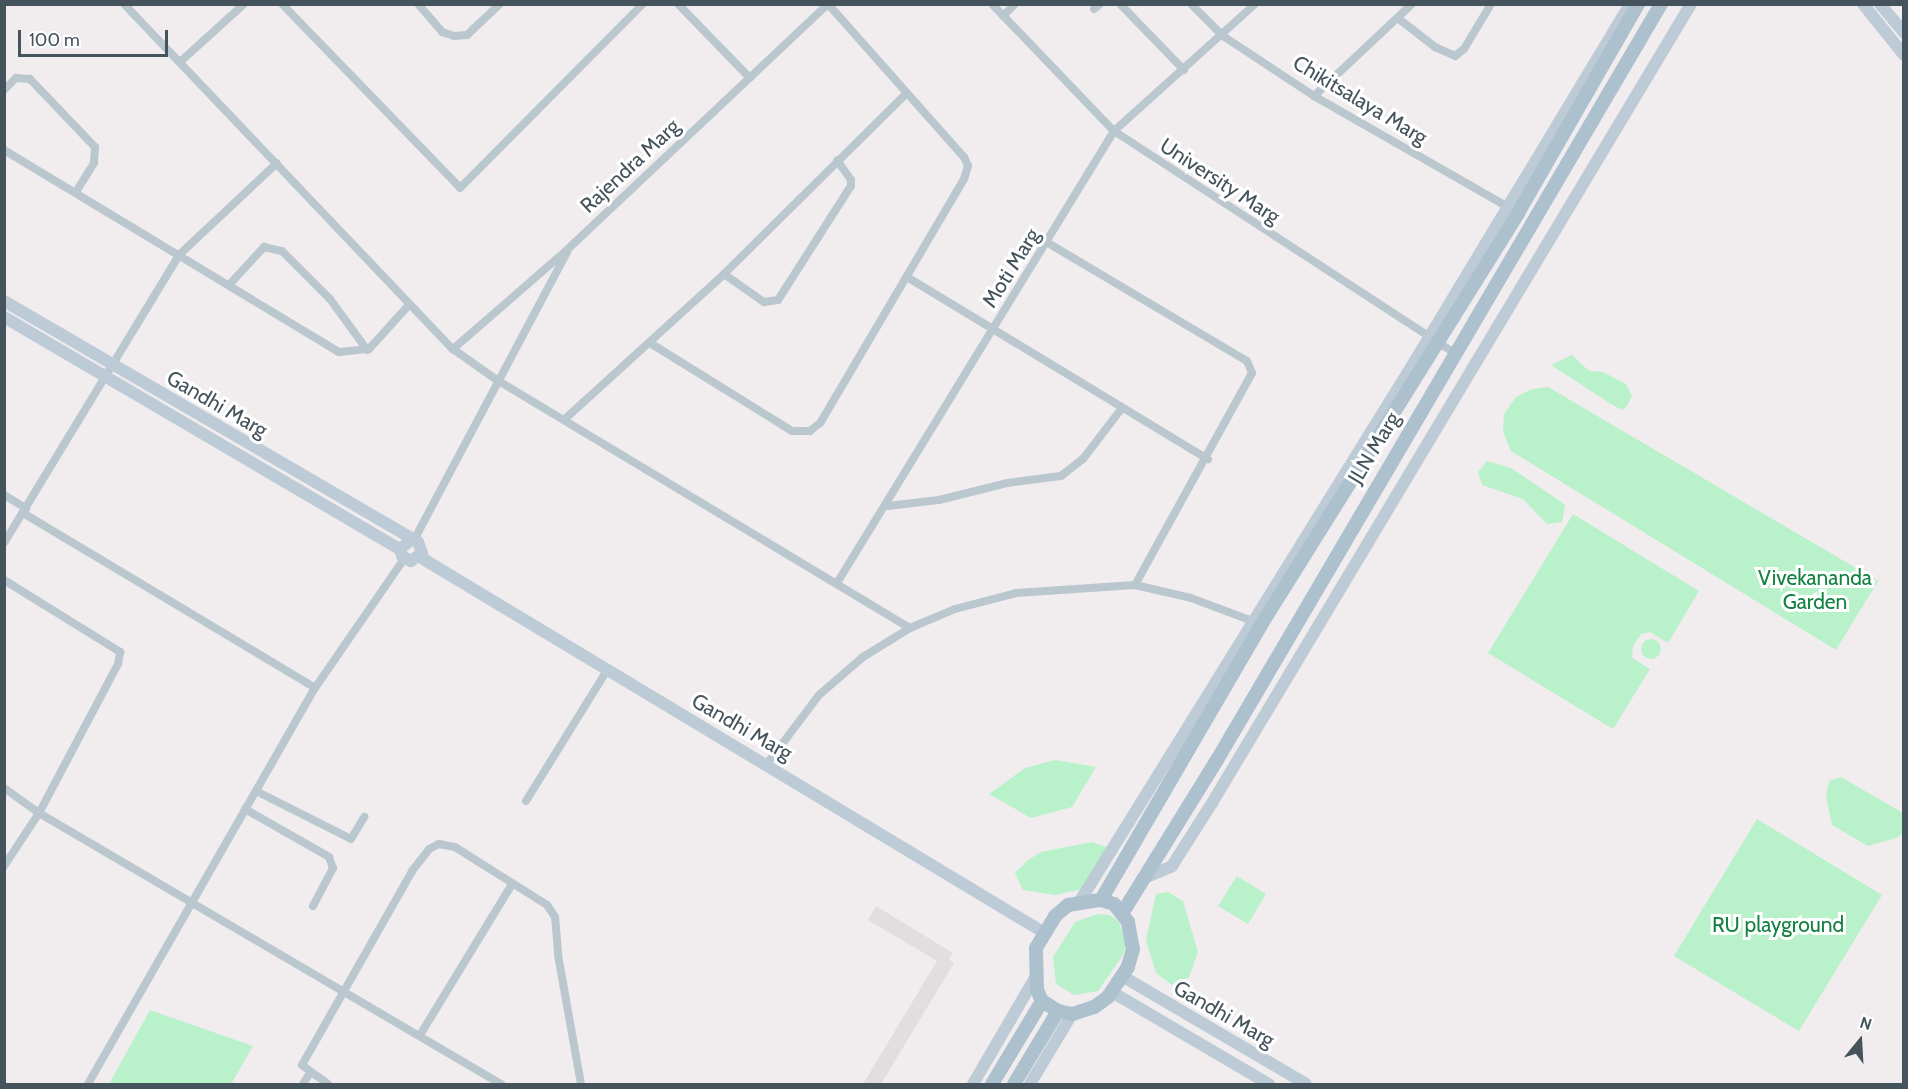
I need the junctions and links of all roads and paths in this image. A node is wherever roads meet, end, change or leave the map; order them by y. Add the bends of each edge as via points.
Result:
1 (124, 4) edge
2 (244, 4) edge
3 (282, 4) edge
4 (418, 4) edge
5 (643, 4) edge
6 (678, 4) edge
7 (828, 4) edge
8 (992, 4) edge
9 (1015, 4) edge
10 (1120, 4) edge
11 (1191, 4) edge
12 (1254, 4) edge
13 (1412, 4) edge
14 (1491, 4) edge
15 (1630, 4) edge
16 (1638, 4) edge
17 (1661, 4) edge
18 (1691, 4) edge
19 (1863, 4) edge
20 (1880, 4) edge
21 (494, 6) edge
22 (1003, 16) junction
23 (1399, 19) junction
24 (1904, 33) edge
25 (1223, 36) junction
26 (1904, 55) edge
27 (180, 62) junction
28 (1184, 70) junction
29 (750, 78) junction
30 (4, 90) edge
31 (906, 94) junction
32 (1314, 96) junction
33 (1114, 131) junction
34 (4, 150) edge
35 (837, 160) junction
36 (277, 163) junction
37 (76, 192) junction
38 (1513, 210) junction
39 (1048, 243) junction
40 (569, 248) junction
41 (179, 255) junction
42 (724, 273) junction
43 (907, 277) junction
44 (229, 285) junction
45 (4, 301) edge
46 (408, 306) junction
47 (4, 317) edge
48 (994, 329) junction
49 (1434, 341) junction
50 (650, 343) junction
51 (453, 349) junction
52 (367, 350) junction
53 (1456, 354) junction
54 (111, 364) junction
55 (103, 377) junction
56 (497, 380) junction
57 (1122, 408) junction
58 (566, 418) junction
59 (1208, 459) junction
60 (4, 495) edge
61 (888, 506) junction
62 (24, 511) junction
63 (412, 540) junction
64 (4, 543) edge
65 (402, 554) junction
66 (420, 557) junction
67 (4, 580) edge
68 (837, 584) junction
69 (1135, 585) junction
70 (1258, 623) junction
71 (910, 628) junction
72 (609, 669) junction
73 (315, 688) junction
74 (767, 764) junction
75 (4, 788) edge
76 (256, 791) junction
77 (526, 801) dead end
78 (246, 809) junction
79 (39, 813) junction
80 (364, 817) dead end
81 (4, 866) edge
82 (1142, 879) junction
83 (512, 884) junction
84 (1101, 900) junction
85 (1080, 901) junction
86 (192, 903) junction
87 (313, 906) dead end
88 (1122, 912) junction
89 (1043, 932) junction
90 (1122, 976) junction
91 (1035, 978) junction
92 (344, 990) junction
93 (1112, 992) junction
94 (1042, 1000) junction
95 (1065, 1013) junction
96 (420, 1035) junction
97 (310, 1073) junction
98 (88, 1084) edge
99 (303, 1084) edge
100 (328, 1084) edge
101 (501, 1084) edge
102 (582, 1084) edge
103 (974, 1084) edge
104 (992, 1084) edge
105 (1014, 1084) edge
106 (1029, 1084) edge
107 (1269, 1084) edge
108 (1306, 1084) edge

1 - 27 street
2 - 27 street
3 - 5 street via 460,188
4 - 21 street via 442,32 454,36 467,35
6 - 29 street
7 - 29 street, Rajendra Marg
7 - 31 street
8 - 22 street, University Marg
9 - 22 street
10 - 28 street
11 - 25 street, Chikitsalaya Marg
12 - 25 street, Moti Marg
13 - 23 street
14 - 23 street via 1464,49 1455,56 1435,47
15 - 38 main road
16 - 38 main road, JLN Marg
17 - 53 main road, JLN Marg
18 - 82 main road via 1212,803 1172,866
19 - 26 main road
20 - 24 main road
22 - 33 street, University Marg
23 - 32 street
25 - 28 street, Moti Marg
25 - 32 street, Chikitsalaya Marg
27 - 36 street
28 - 33 street, Moti Marg
29 - 40 street, Rajendra Marg
30 - 37 street via 16,78 30,79 95,147 94,163
31 - 35 street
31 - 43 street via 968,166
32 - 38 street, Chikitsalaya Marg
33 - 39 street, Moti Marg
33 - 49 street, University Marg
34 - 37 street
35 - 42 street
35 - 42 street via 851,186 778,300 764,302
36 - 41 street
36 - 46 street
37 - 41 street
38 - 49 main road, JLN Marg
39 - 48 street, Moti Marg
39 - 59 street via 1247,361 1252,373 1248,385
40 - 51 street, Rajendra Marg
40 - 56 street
41 - 44 street
41 - 54 street
42 - 50 street
43 - 48 street
43 - 50 street via 820,423 810,431 792,431
44 - 52 street via 339,352
44 - 52 street via 264,247 282,251 330,299
45 - 54 main road, Gandhi Marg
46 - 51 street
46 - 52 street
47 - 55 main road
48 - 57 street
48 - 61 street, Moti Marg
49 - 53 street, University Marg
49 - 70 main road, JLN Marg
50 - 58 street
51 - 56 street
53 - 82 main road, JLN Marg
54 - 55 street
54 - 63 main road, Gandhi Marg
55 - 62 street
55 - 65 main road
56 - 58 street
56 - 63 street
57 - 59 street
57 - 61 street via 1083,459 1061,476
58 - 68 street
59 - 69 street
60 - 62 street
61 - 68 street, Moti Marg
62 - 64 street
62 - 73 street
63 - 65 main road
63 - 66 main road via 422,549
65 - 66 main road via 414,561
65 - 73 street
66 - 72 main road, Gandhi Marg
67 - 79 street via 120,652 118,664
68 - 71 street
69 - 70 street via 1191,598
69 - 71 street via 1016,593 955,609
70 - 84 main road, JLN Marg
70 - 85 main road
71 - 74 street via 863,657 819,695
72 - 74 main road, Gandhi Marg
72 - 77 street
73 - 76 street
74 - 89 main road, Gandhi Marg
75 - 79 street
76 - 78 street
76 - 80 street via 351,839
78 - 86 street
78 - 87 street via 329,857 333,868
79 - 81 street
79 - 86 street
82 - 88 main road, JLN Marg
83 - 92 street via 455,847 439,844 429,849 412,871
83 - 96 street
83 - 102 street via 548,905 555,917 558,956
84 - 85 main road
84 - 88 main road
85 - 89 main road via 1055,916
86 - 92 street
86 - 98 street
88 - 90 main road via 1133,949
89 - 91 main road via 1036,948
90 - 93 main road
90 - 108 main road, Gandhi Marg
91 - 94 main road
91 - 103 main road
92 - 96 street
92 - 97 street via 302,1065
93 - 95 main road via 1094,1006
93 - 107 main road, Gandhi Marg
94 - 95 main road
94 - 104 main road
95 - 105 main road
95 - 106 main road
96 - 101 street
97 - 99 street
97 - 100 street

